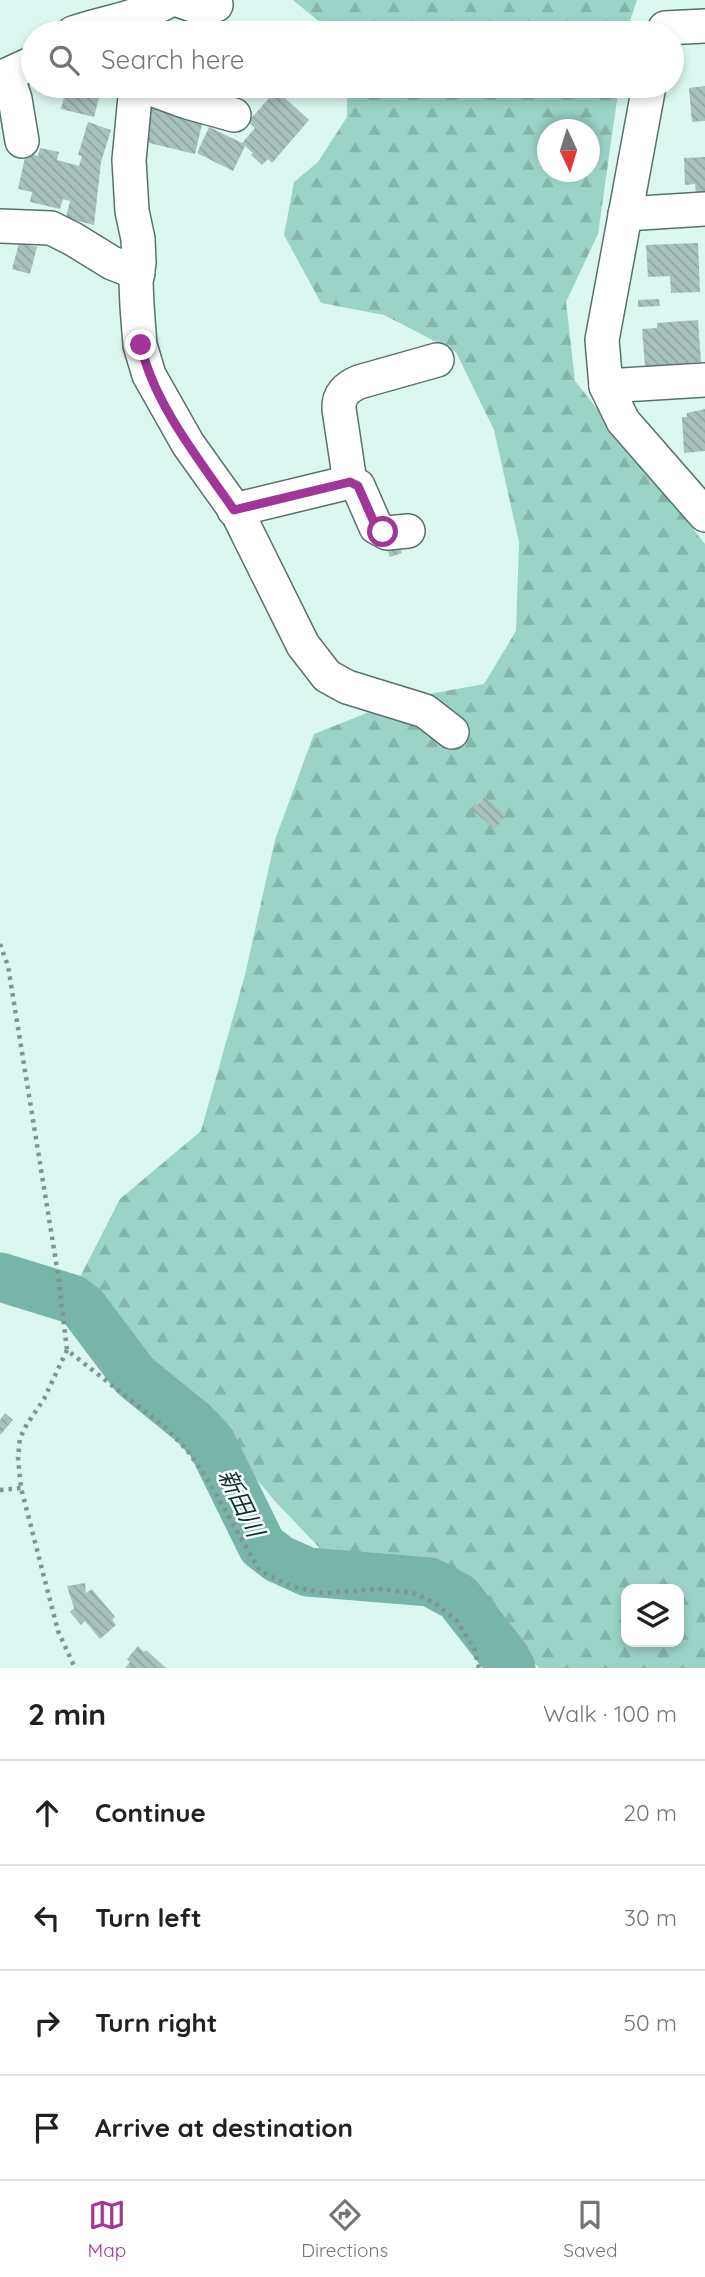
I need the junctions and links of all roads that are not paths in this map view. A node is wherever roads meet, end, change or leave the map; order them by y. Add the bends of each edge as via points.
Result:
1 (170, 0) edge
2 (178, 0) edge
3 (216, 5) dead end
4 (117, 21) edge
5 (684, 23) edge
6 (705, 26) edge
7 (21, 68) edge
8 (135, 98) edge
9 (176, 98) edge
10 (647, 98) edge
11 (234, 116) dead end
12 (22, 141) dead end
13 (705, 209) edge
14 (625, 214) junction
15 (0, 226) edge
16 (138, 273) junction
17 (437, 359) dead end
18 (705, 380) edge
19 (606, 386) junction
20 (350, 482) junction
21 (234, 510) junction
22 (705, 515) edge
23 (408, 531) dead end
24 (452, 732) dead end

1 - 4 street
2 - 3 street via 198,7
5 - 6 street
7 - 12 street via 15,99
8 - 16 street via 129,148
9 - 11 street
10 - 14 street
13 - 14 street
14 - 19 street via 602,340
15 - 16 street via 51,228
16 - 21 street via 141,345 149,375 188,444
17 - 20 street via 359,382 342,394 338,401
18 - 19 street
19 - 22 street via 623,421
20 - 21 street
20 - 23 street via 358,486 376,527 387,533
21 - 24 street via 303,645 327,676 347,687 425,711

